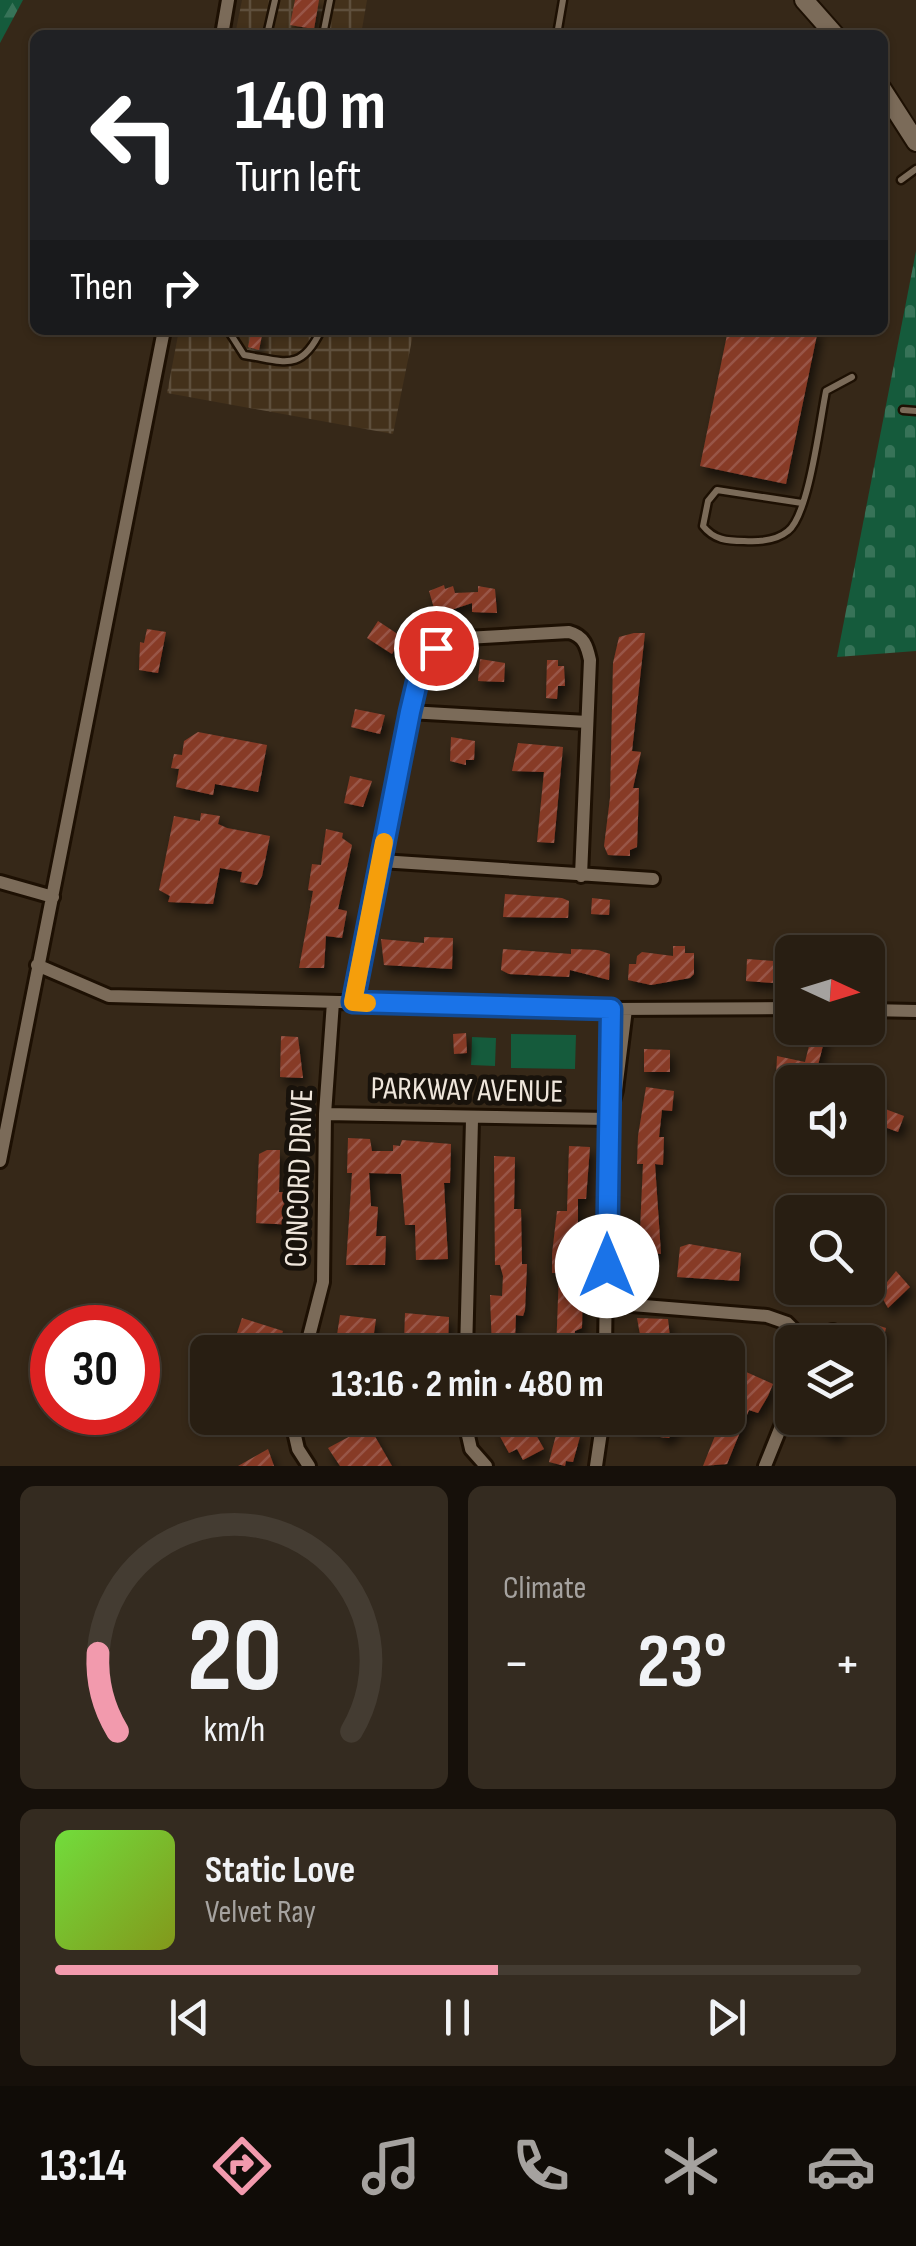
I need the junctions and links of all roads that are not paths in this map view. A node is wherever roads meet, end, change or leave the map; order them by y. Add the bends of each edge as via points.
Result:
1 (228, 0) edge
2 (274, 0) edge
3 (330, 0) edge
4 (564, 0) edge
5 (804, 0) edge
6 (223, 30) edge
7 (268, 30) edge
8 (324, 30) edge
9 (557, 30) edge
10 (831, 30) edge
11 (888, 95) edge
12 (896, 104) junction
13 (916, 117) edge
14 (916, 142) edge
15 (916, 169) edge
16 (901, 180) dead end
17 (163, 335) edge
18 (231, 335) edge
19 (318, 335) edge
20 (852, 377) dead end
21 (903, 410) dead end
22 (916, 411) edge
23 (802, 503) junction
24 (410, 712) junction
25 (587, 722) junction
26 (380, 861) junction
27 (581, 876) junction
28 (653, 879) dead end
29 (0, 882) edge
30 (53, 896) junction
31 (37, 965) junction
32 (332, 1002) junction
33 (353, 1002) junction
34 (775, 1008) edge
35 (619, 1009) junction
36 (885, 1010) edge
37 (916, 1010) edge
38 (325, 1114) junction
39 (608, 1119) junction
40 (472, 1120) junction
41 (0, 1161) edge
42 (606, 1303) junction
43 (789, 1325) edge
44 (308, 1335) edge
45 (466, 1335) edge
46 (605, 1335) edge
47 (295, 1435) edge
48 (468, 1435) edge
49 (600, 1435) edge
50 (777, 1435) edge
51 (309, 1466) edge
52 (486, 1466) edge
53 (596, 1466) edge
54 (765, 1466) edge

1 - 6 street
2 - 7 lane
3 - 8 lane
4 - 9 lane
5 - 10 main road
11 - 12 main road
12 - 13 main road
12 - 14 main road
15 - 16 lane
17 - 30 street
18 - 19 lane via 244,354 294,362 310,352
20 - 23 lane via 826,391
21 - 22 lane
23 - 23 lane via 796,524 777,538 721,540 704,526 717,490
24 - 25 street
24 - 25 street via 423,657 448,638 569,632 586,644 590,660
24 - 26 street
25 - 27 street
26 - 27 street
26 - 33 street
27 - 28 street
29 - 30 street
30 - 31 street
31 - 32 street via 108,996
31 - 41 street
32 - 33 street
32 - 38 street, CONCORD DRIVE
33 - 35 street
34 - 35 street
35 - 39 street via 607,1075
36 - 37 street
38 - 40 street, PARKWAY AVENUE
38 - 44 street, CONCORD DRIVE via 322,1282
39 - 40 street, PARKWAY AVENUE
39 - 42 street
40 - 45 street
42 - 43 street via 767,1316
42 - 46 street
47 - 51 street
48 - 52 street
49 - 53 street
50 - 54 street

